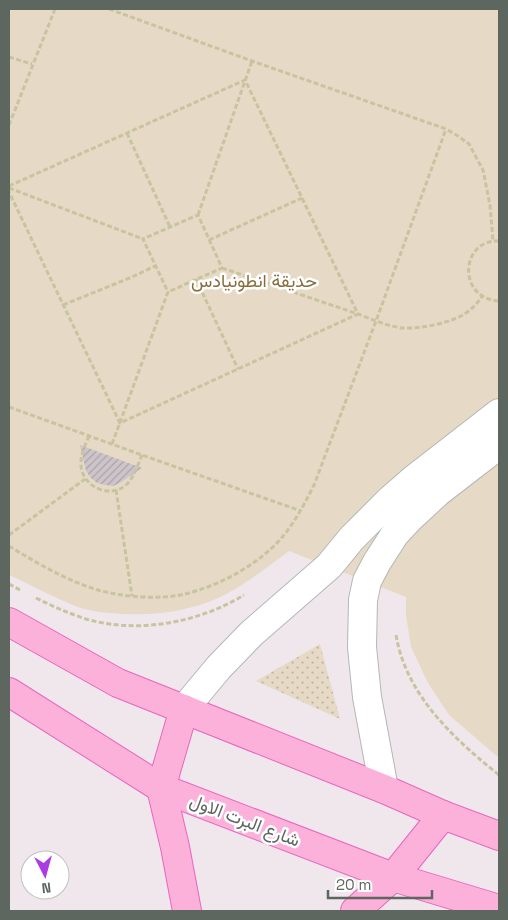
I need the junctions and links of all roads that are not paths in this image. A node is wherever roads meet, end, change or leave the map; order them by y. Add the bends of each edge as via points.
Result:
1 (499, 413) edge
2 (499, 445) edge
3 (374, 516) junction
4 (395, 534) junction
5 (9, 622) edge
6 (9, 692) edge
7 (184, 709) junction
8 (161, 788) junction
9 (384, 788) junction
10 (443, 815) junction
11 (499, 836) edge
12 (392, 877) junction
13 (499, 909) edge
14 (188, 911) edge
15 (355, 911) edge

1 - 3 lane via 414,479
2 - 4 lane via 438,492
3 - 4 lane
3 - 7 lane via 329,566 251,634
4 - 9 lane via 367,581 363,600 362,647 367,697
5 - 7 main road via 118,683
6 - 8 main road, شارع البرت الاول
7 - 8 main road
7 - 9 main road
8 - 12 main road, شارع البرت الاول
8 - 14 main road
9 - 10 main road
10 - 11 main road
10 - 12 main road
12 - 13 main road, شارع البرت الاول
12 - 15 main road

